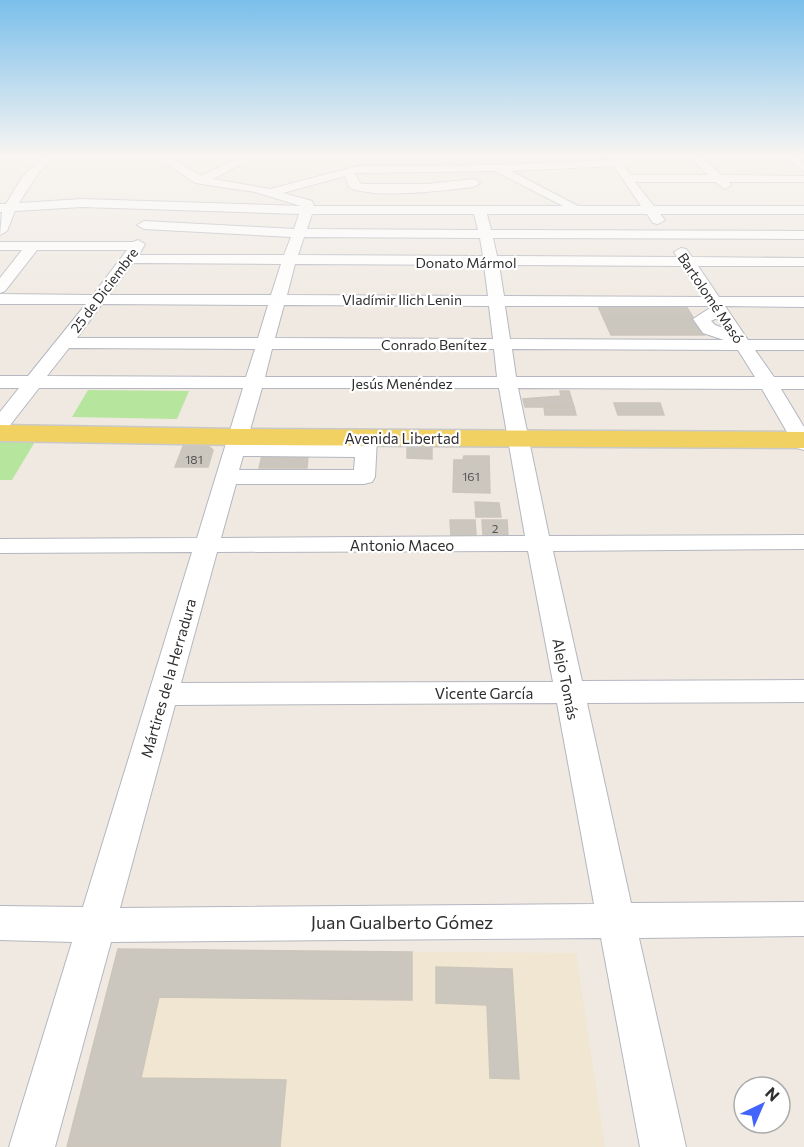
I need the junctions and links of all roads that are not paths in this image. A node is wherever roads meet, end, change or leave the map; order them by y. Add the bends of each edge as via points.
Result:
1 (308, 209) edge
2 (5, 210) edge
3 (157, 210) edge
4 (225, 210) edge
5 (268, 210) edge
6 (312, 210) edge
7 (575, 210) joint
8 (804, 210) edge
9 (650, 211) junction
10 (752, 211) junction
11 (144, 225) junction
12 (0, 231) edge
13 (300, 232) junction
14 (486, 235) junction
15 (669, 235) junction
16 (775, 235) junction
17 (804, 235) edge
18 (0, 246) edge
19 (33, 246) junction
20 (133, 252) junction
21 (289, 261) junction
22 (687, 262) junction
23 (803, 263) edge
24 (0, 288) edge
25 (99, 298) junction
26 (0, 299) edge
27 (279, 299) junction
28 (498, 300) junction
29 (804, 302) edge
30 (715, 307) junction
31 (740, 342) junction
32 (64, 343) junction
33 (265, 344) junction
34 (501, 344) junction
35 (804, 345) edge
36 (0, 382) edge
37 (31, 382) junction
38 (254, 383) junction
39 (507, 383) junction
40 (804, 383) edge
41 (769, 384) junction
42 (1, 424) edge
43 (515, 431) junction
44 (801, 435) edge
45 (366, 445) junction
46 (236, 447) junction
47 (804, 542) edge
48 (539, 544) junction
49 (0, 546) edge
50 (207, 546) junction
51 (804, 691) edge
52 (568, 693) junction
53 (164, 694) junction
54 (804, 919) edge
55 (617, 921) junction
56 (0, 923) edge
57 (97, 925) junction
58 (32, 1147) edge
59 (663, 1147) edge

1 - 13 street, Mártires de la Herradura
2 - 12 street
3 - 11 street, 25 de Diciembre
4 - 5 street
6 - 14 street
7 - 9 street
7 - 14 street
8 - 10 street
9 - 10 street
9 - 15 street, Bartolomé Masó
10 - 16 street
11 - 13 street
11 - 20 street, 25 de Diciembre
13 - 14 street
13 - 21 street, Mártires de la Herradura
14 - 15 street
14 - 21 street, Donato Mármol
14 - 22 street, Donato Mármol
14 - 28 street, Alejo Tomás
15 - 16 street
15 - 22 street, Bartolomé Masó
16 - 17 street
16 - 23 street
18 - 19 street, Donato Mármol
19 - 20 street, Donato Mármol
19 - 24 street
20 - 21 street, Donato Mármol
20 - 25 street, 25 de Diciembre
21 - 27 street, Mártires de la Herradura
22 - 23 street, Donato Mármol
22 - 30 street, Bartolomé Masó
25 - 26 street, Vladímir Ilich Lenin
25 - 27 street, Vladímir Ilich Lenin
25 - 32 street, 25 de Diciembre
27 - 28 street, Vladímir Ilich Lenin
27 - 33 street, Mártires de la Herradura
28 - 30 street, Vladímir Ilich Lenin
28 - 34 street, Alejo Tomás
29 - 30 street, Vladímir Ilich Lenin
30 - 31 street via 701,319 709,329
31 - 34 street, Conrado Benítez
31 - 35 street, Conrado Benítez
31 - 41 street, Bartolomé Masó
32 - 33 street, Conrado Benítez
32 - 37 street, 25 de Diciembre
33 - 34 street, Conrado Benítez
33 - 38 street, Mártires de la Herradura
34 - 39 street, Alejo Tomás
36 - 37 street, Jesús Menéndez
37 - 38 street, Jesús Menéndez
37 - 42 street, 25 de Diciembre
38 - 39 street, Jesús Menéndez
38 - 46 street, Mártires de la Herradura
39 - 41 street, Jesús Menéndez
39 - 43 street, Alejo Tomás
40 - 41 street, Jesús Menéndez
41 - 44 street, Bartolomé Masó
42 - 46 main road, Avenida Libertad
43 - 44 main road, Avenida Libertad
43 - 45 main road, Avenida Libertad
43 - 46 main road, Avenida Libertad
43 - 48 street, Alejo Tomás
45 - 46 main road, Avenida Libertad
45 - 46 street via 364,477
46 - 50 street, Mártires de la Herradura
47 - 48 street, Antonio Maceo
48 - 50 street, Antonio Maceo
48 - 52 street, Alejo Tomás
49 - 50 street, Antonio Maceo
50 - 53 street, Mártires de la Herradura
51 - 52 street, Vicente García
52 - 53 street, Vicente García
52 - 55 street, Alejo Tomás
53 - 57 street, Mártires de la Herradura
54 - 55 street, Juan Gualberto Gómez
55 - 57 street, Juan Gualberto Gómez
55 - 59 street, Alejo Tomás
56 - 57 street, Juan Gualberto Gómez
57 - 58 street, Mártires de la Herradura

